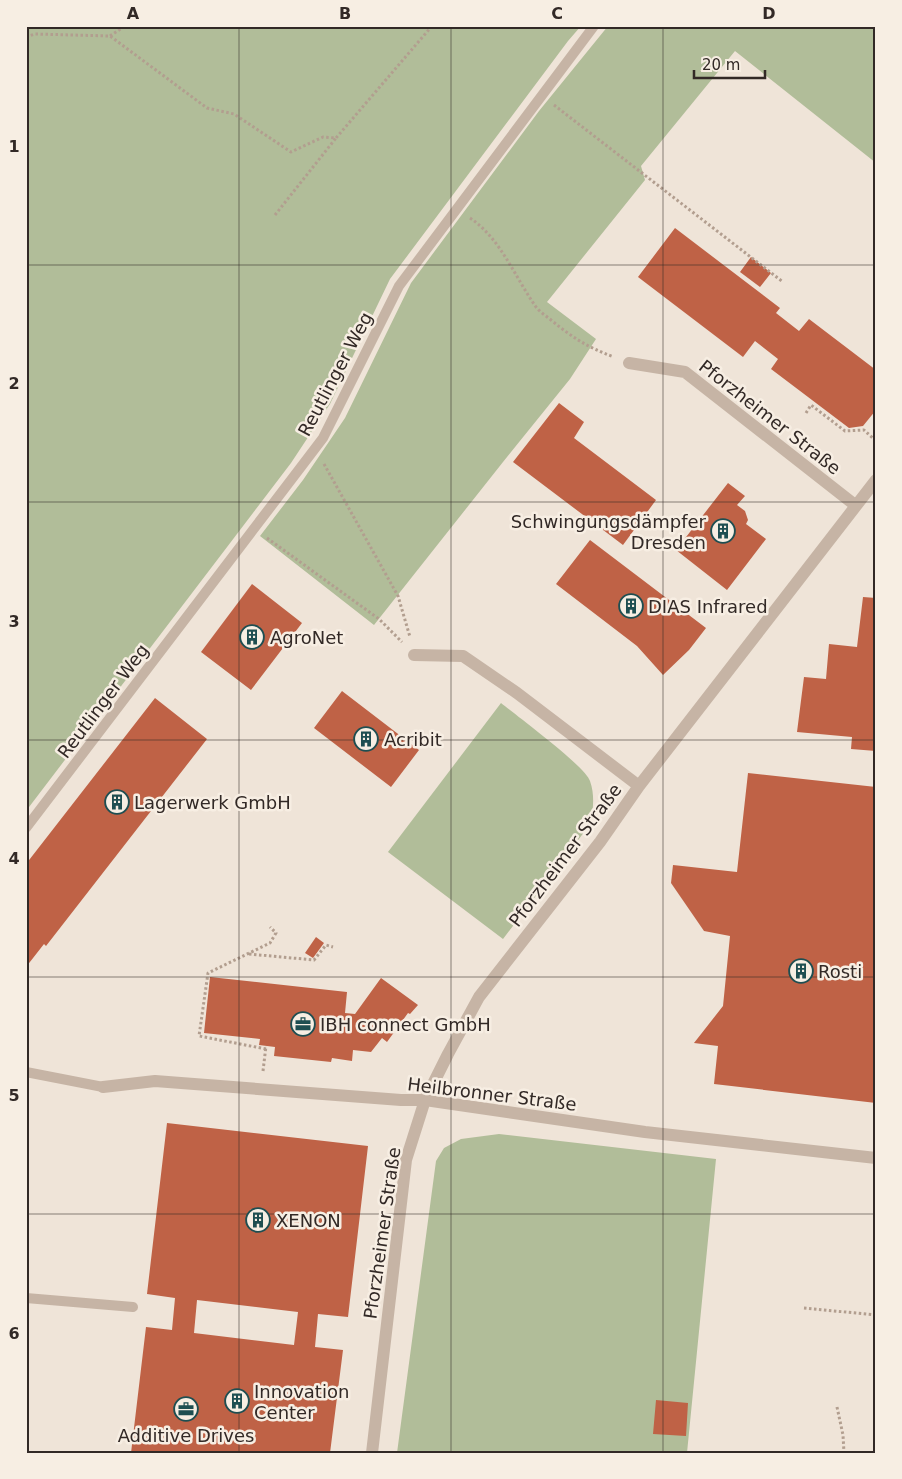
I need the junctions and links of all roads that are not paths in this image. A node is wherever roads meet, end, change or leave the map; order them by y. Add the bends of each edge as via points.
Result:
1 (594, 26) edge
2 (628, 362) road end
3 (876, 480) edge
4 (855, 505) junction
5 (414, 655) road end
6 (639, 786) junction
7 (26, 828) edge
8 (26, 1072) edge
9 (103, 1087) joint
10 (425, 1100) junction
11 (876, 1158) edge
12 (26, 1298) edge
13 (133, 1307) dead end
14 (372, 1453) edge

1 - 7 lane, Reutlinger Weg via 399,286 323,438
2 - 4 street, Pforzheimer Straße via 685,372
3 - 4 street, Pforzheimer Straße
4 - 6 street, Pforzheimer Straße
5 - 6 street, Pforzheimer Straße via 463,656
6 - 10 street, Pforzheimer Straße via 600,842 479,997
8 - 9 lane
9 - 10 street, Heilbronner Straße via 156,1081
10 - 11 street, Heilbronner Straße via 645,1132
10 - 14 street, Pforzheimer Straße via 406,1160
12 - 13 lane

